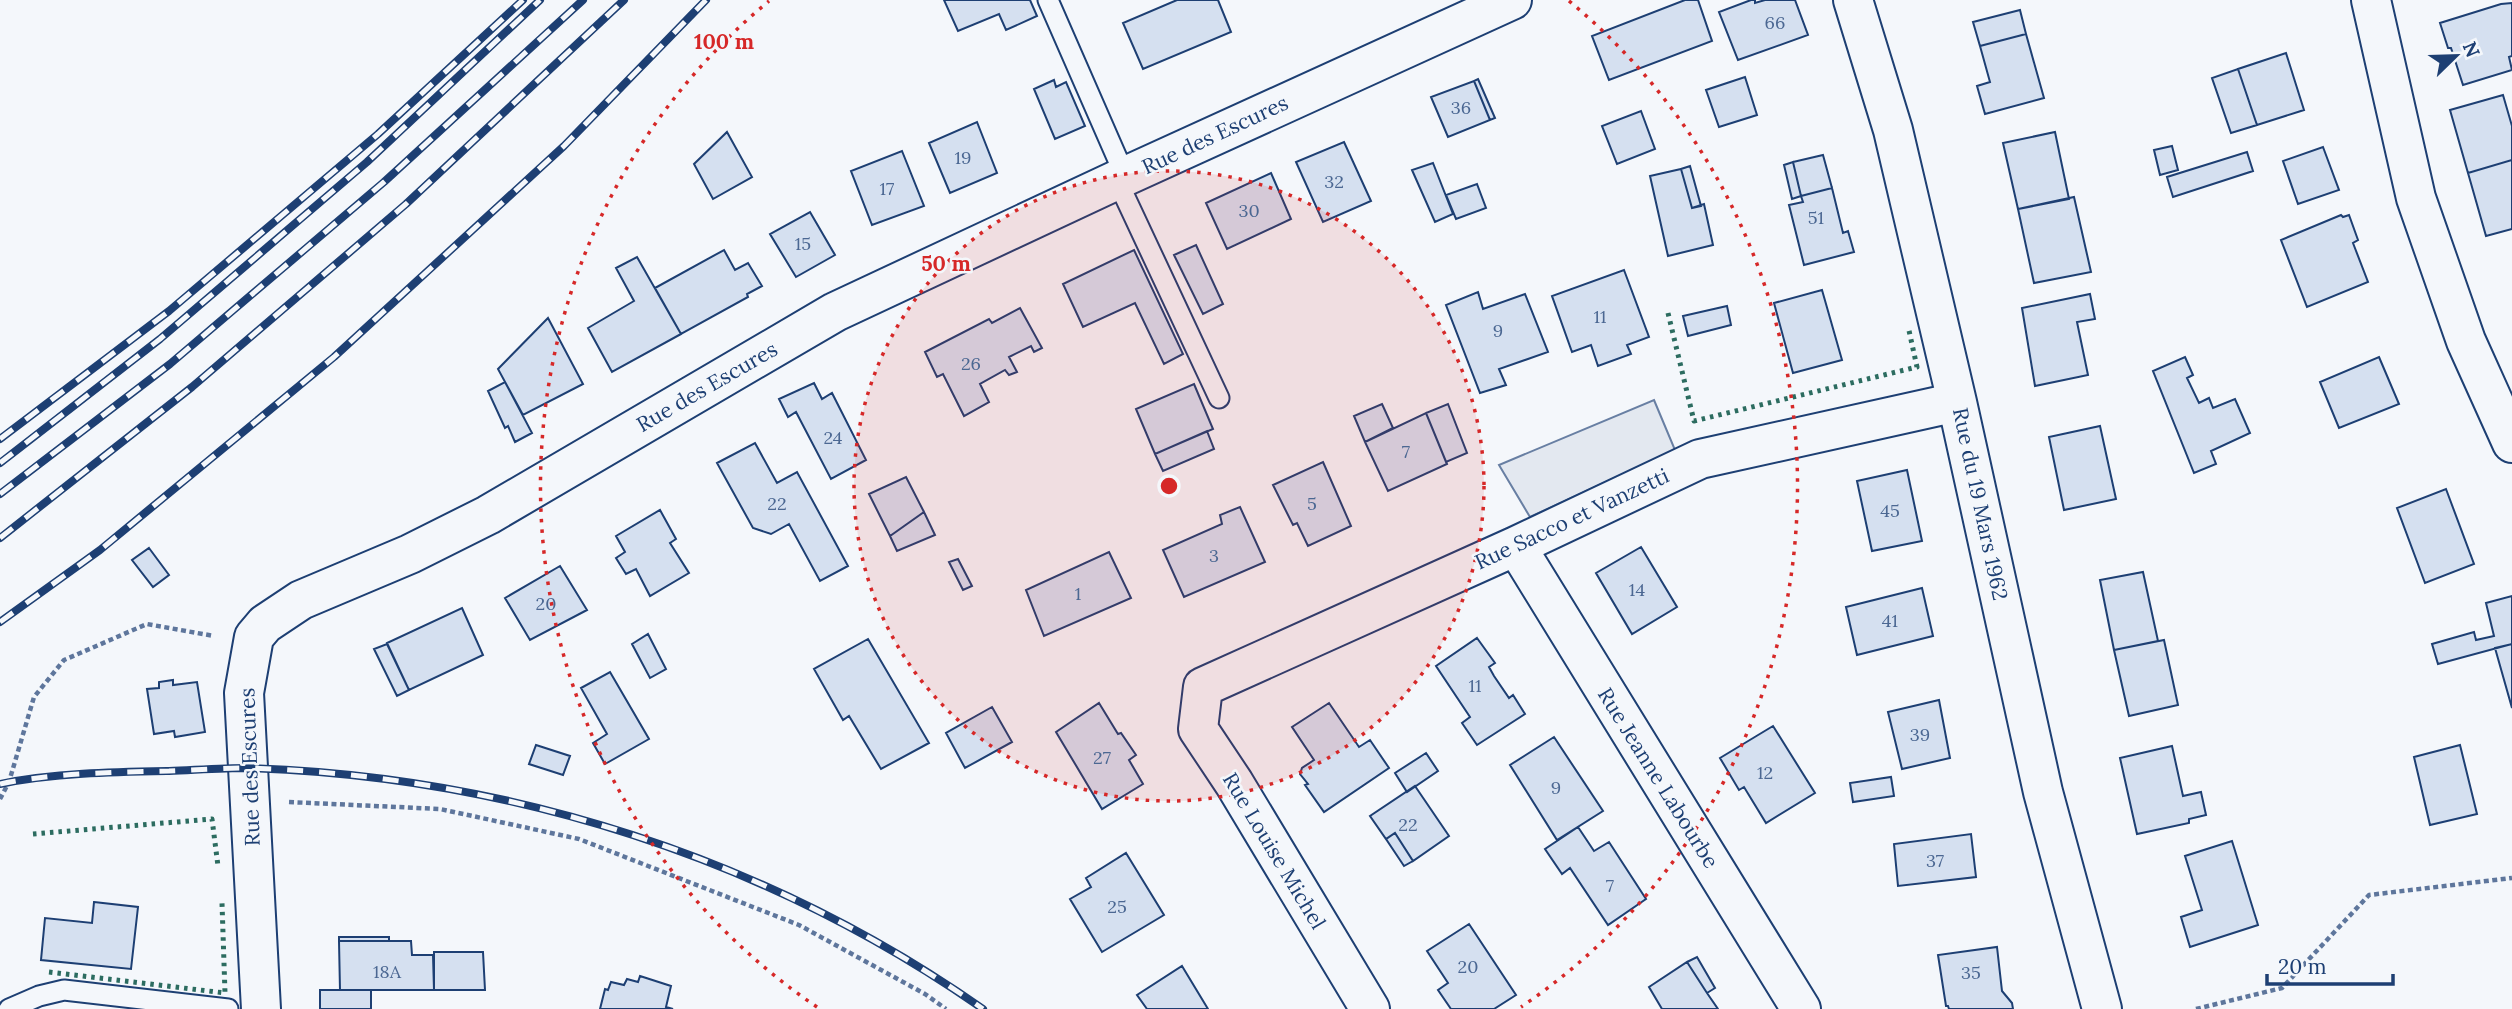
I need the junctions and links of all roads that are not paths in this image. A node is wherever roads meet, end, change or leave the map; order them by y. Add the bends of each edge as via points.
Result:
1 (1048, 0) edge
2 (1512, 0) edge
3 (1853, 0) edge
4 (2371, 0) edge
5 (1121, 178) junction
6 (1219, 398) dead end
7 (1957, 402) junction
8 (2512, 443) edge
9 (1516, 546) junction
10 (1203, 687) joint
11 (9, 1009) edge
12 (228, 1009) edge
13 (261, 1009) edge
14 (1370, 1009) edge
15 (1801, 1009) edge
16 (2102, 1009) edge

1 - 5 lane
2 - 5 street, Rue des Escures
3 - 7 street, Rue du 19 Mars 1962 via 1893,130
4 - 8 street via 2416,198 2466,341
5 - 6 lane
5 - 13 street, Rue des Escures via 835,312 488,515 301,600 265,624 249,652 244,693
7 - 9 street, Rue Sacco et Vanzetti via 1700,459
7 - 16 street, Rue du 19 Mars 1962 via 2043,792
9 - 10 street, Rue Sacco et Vanzetti
9 - 15 street, Rue Jeanne Labourbe
10 - 14 street, Rue Louise Michel via 1198,729
11 - 12 lane via 64,990

